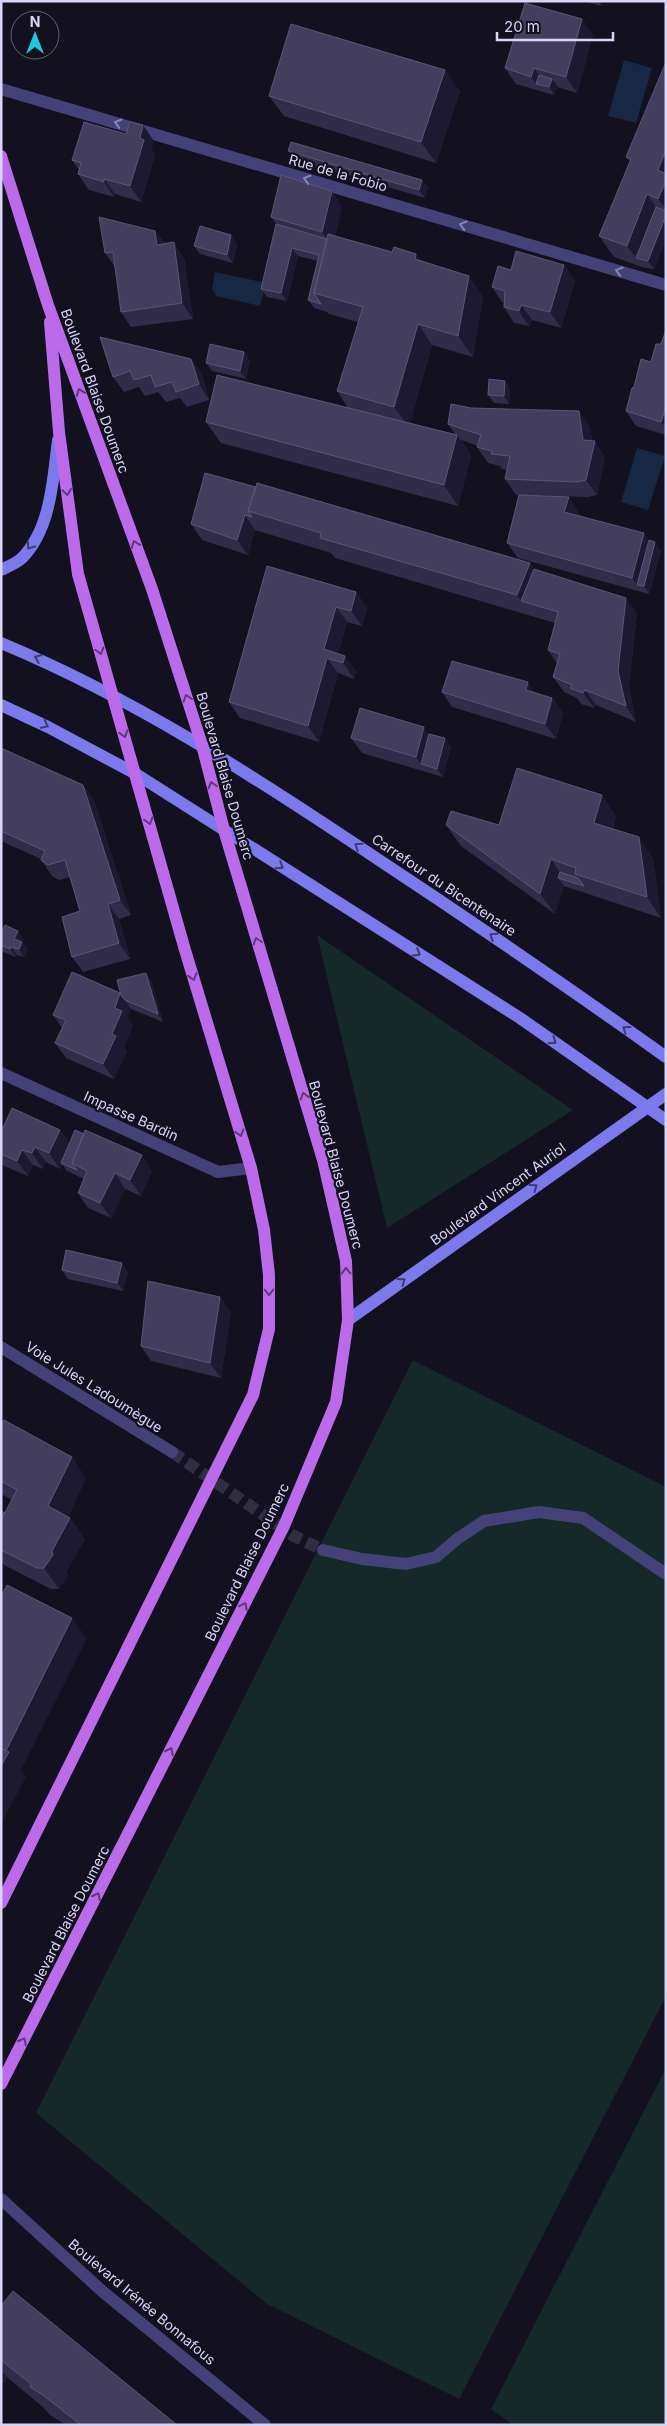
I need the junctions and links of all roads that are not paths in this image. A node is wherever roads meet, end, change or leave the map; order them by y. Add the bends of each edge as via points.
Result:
1 (1, 89) edge
2 (1, 156) edge
3 (666, 285) edge
4 (48, 305) junction
5 (59, 432) junction
6 (1, 570) edge
7 (1, 642) edge
8 (113, 695) junction
9 (1, 705) edge
10 (202, 745) junction
11 (136, 774) junction
12 (224, 830) junction
13 (666, 1057) edge
14 (1, 1073) edge
15 (666, 1094) edge
16 (647, 1106) junction
17 (666, 1120) edge
18 (251, 1168) junction
19 (348, 1320) junction
20 (1, 1347) edge
21 (172, 1452) tunnel mouth
22 (323, 1550) tunnel mouth
23 (666, 1574) edge
24 (1, 1903) edge
25 (1, 2084) edge
26 (1, 2199) edge
27 (265, 2425) edge

3 -> 1 street, Rue de la Fobio
2 - 4 main road, Boulevard Blaise Doumerc
4 - 5 main road, Boulevard Blaise Doumerc
10 -> 4 main road, Boulevard Blaise Doumerc via 152,589
5 -> 6 main road via 51,496 37,535 21,559
5 -> 8 main road, Boulevard Blaise Doumerc via 78,574
8 -> 7 main road, Carrefour du Bicentenaire
8 - 10 main road, Carrefour du Bicentenaire
8 -> 11 main road, Boulevard Blaise Doumerc
9 -> 11 main road
12 -> 10 main road, Boulevard Blaise Doumerc
13 -> 10 main road, Carrefour du Bicentenaire via 542,968 260,780
11 - 12 main road
11 -> 18 main road, Boulevard Blaise Doumerc
12 -> 16 main road via 520,1018
19 -> 12 main road, Boulevard Blaise Doumerc via 346,1261 322,1160
14 - 18 street, Impasse Bardin via 218,1172
15 - 16 main road, Boulevard Vincent Auriol
16 - 17 main road
19 -> 16 main road, Boulevard Vincent Auriol
18 -> 24 main road, Boulevard Blaise Doumerc via 264,1230 269,1275 269,1329 253,1395
25 -> 19 main road, Boulevard Blaise Doumerc via 284,1526 336,1402
20 - 21 street, Voie Jules Ladoumègue
22 - 23 street via 406,1564 436,1558 484,1521 539,1512 583,1518
26 - 27 street, Boulevard Irénée Bonnafous via 102,2291

